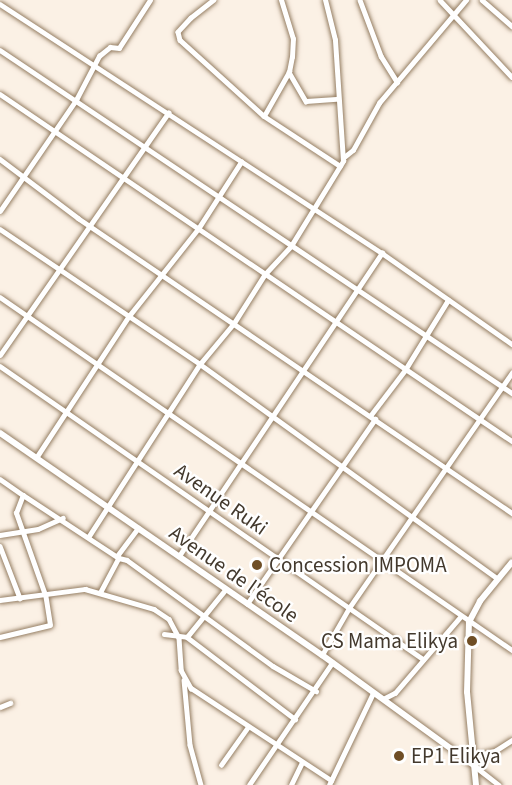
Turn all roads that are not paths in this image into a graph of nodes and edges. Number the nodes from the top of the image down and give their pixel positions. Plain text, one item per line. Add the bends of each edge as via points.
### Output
1 (150, 0) edge
2 (214, 0) edge
3 (281, 0) edge
4 (325, 0) edge
5 (360, 0) edge
6 (440, 0) edge
7 (466, 0) edge
8 (482, 0) edge
9 (0, 4) edge
10 (452, 16) junction
11 (512, 26) edge
12 (0, 50) edge
13 (92, 66) junction
14 (288, 72) junction
15 (512, 77) edge
16 (397, 82) junction
17 (0, 94) edge
18 (336, 99) junction
19 (76, 100) junction
20 (168, 113) junction
21 (264, 116) junction
22 (55, 130) junction
23 (146, 147) junction
24 (344, 157) junction
25 (0, 159) edge
26 (242, 162) junction
27 (340, 166) junction
28 (23, 176) junction
29 (124, 178) junction
30 (219, 196) junction
31 (313, 210) junction
32 (0, 211) edge
33 (90, 226) junction
34 (198, 228) junction
35 (0, 229) edge
36 (291, 246) junction
37 (382, 253) junction
38 (59, 271) junction
39 (162, 273) junction
40 (265, 274) junction
41 (356, 290) junction
42 (0, 297) edge
43 (448, 300) junction
44 (28, 316) junction
45 (129, 316) junction
46 (333, 320) junction
47 (234, 323) junction
48 (426, 338) junction
49 (512, 344) edge
50 (0, 355) edge
51 (98, 364) junction
52 (200, 364) junction
53 (0, 366) edge
54 (300, 370) junction
55 (405, 370) junction
56 (512, 373) edge
57 (503, 387) junction
58 (512, 393) edge
59 (67, 413) junction
60 (170, 414) junction
61 (269, 417) junction
62 (372, 417) junction
63 (482, 418) junction
64 (0, 433) edge
65 (512, 441) edge
66 (36, 458) junction
67 (137, 461) junction
68 (239, 463) junction
69 (341, 466) junction
70 (448, 470) junction
71 (0, 479) edge
72 (23, 495) junction
73 (108, 508) junction
74 (208, 510) junction
75 (309, 513) junction
76 (512, 513) edge
77 (414, 516) junction
78 (63, 518) junction
79 (138, 528) junction
80 (23, 531) junction
81 (0, 535) edge
82 (89, 536) junction
83 (0, 546) edge
84 (178, 556) junction
85 (118, 557) junction
86 (278, 559) junction
87 (381, 560) junction
88 (512, 562) edge
89 (497, 578) junction
90 (225, 590) junction
91 (101, 592) junction
92 (45, 595) junction
93 (20, 598) junction
94 (0, 600) edge
95 (247, 604) junction
96 (349, 608) junction
97 (205, 615) junction
98 (461, 616) junction
99 (469, 621) junction
100 (164, 634) dead end
101 (187, 637) junction
102 (0, 638) edge
103 (179, 638) junction
104 (512, 650) edge
105 (322, 655) junction
106 (423, 659) junction
107 (332, 663) junction
108 (184, 680) junction
109 (316, 691) junction
110 (373, 693) junction
111 (395, 693) junction
112 (383, 699) junction
113 (9, 703) dead end
114 (393, 706) junction
115 (0, 707) edge
116 (295, 719) junction
117 (248, 727) junction
118 (512, 740) edge
119 (276, 746) junction
120 (475, 756) junction
121 (302, 762) junction
122 (221, 765) dead end
123 (476, 767) junction
124 (486, 775) junction
125 (330, 782) edge
126 (201, 785) edge
127 (249, 785) edge
128 (291, 785) edge
129 (476, 785) edge
130 (487, 785) edge
131 (499, 785) edge

1 - 13 street via 118,48 110,47
2 - 21 street via 178,33 180,40
3 - 14 street via 293,39
4 - 18 street via 334,40
5 - 16 street via 381,56
6 - 10 street
7 - 10 street
8 - 11 street
9 - 13 street
10 - 15 street
10 - 16 street
12 - 19 street
13 - 19 street
13 - 20 street
14 - 18 street via 306,101
14 - 21 street
16 - 24 street via 373,111 353,150
17 - 22 street
18 - 24 street
19 - 22 street
19 - 23 street
20 - 23 street
20 - 26 street
21 - 27 street
22 - 28 street
22 - 29 street
23 - 29 street
23 - 30 street
24 - 27 street
25 - 28 street
26 - 30 street
26 - 31 street
27 - 31 street
28 - 32 street
28 - 33 street
29 - 33 street
29 - 34 street
30 - 34 street
30 - 36 street
31 - 36 street
31 - 37 street
33 - 38 street
33 - 39 street
34 - 39 street
34 - 40 street
35 - 38 street
36 - 40 street
36 - 41 street
37 - 41 street
37 - 43 street
38 - 44 street
38 - 45 street
39 - 45 street
39 - 47 street
40 - 46 street
40 - 47 street
41 - 46 street
41 - 48 street
42 - 44 street
43 - 48 street
43 - 49 street
44 - 50 street
44 - 51 street
45 - 51 street
45 - 52 street
46 - 54 street
46 - 55 street
47 - 52 street
47 - 54 street
48 - 55 street
48 - 57 street
51 - 59 street
51 - 60 street
52 - 60 street
52 - 61 street
53 - 59 street, Avenue Ruki
54 - 61 street
54 - 62 street
55 - 62 street
55 - 63 street
56 - 57 street
57 - 58 street
57 - 63 street
59 - 66 street
59 - 67 street, Avenue Ruki
60 - 67 street
60 - 68 street
61 - 68 street
61 - 69 street
62 - 69 street
62 - 70 street
63 - 65 street
63 - 70 street
64 - 66 street, Avenue de l'école
66 - 73 street, Avenue de l'école
67 - 73 street
67 - 74 street, Avenue Ruki
68 - 74 street
68 - 75 street
69 - 75 street
69 - 77 street
70 - 76 street
70 - 77 street
71 - 72 street
72 - 78 street
72 - 80 street via 16,513
73 - 79 street, Avenue de l'école
73 - 82 street
74 - 84 street
74 - 86 street, Avenue Ruki
75 - 86 street
75 - 87 street
77 - 87 street
77 - 89 street
78 - 80 street
78 - 82 street
79 - 84 street, Avenue de l'école
79 - 85 street
80 - 81 street
80 - 92 street
82 - 85 street
83 - 93 street
84 - 90 street, Avenue de l'école
85 - 91 street
85 - 97 street
86 - 95 street
86 - 96 street, Avenue Ruki
87 - 96 street
87 - 98 street
88 - 89 street
89 - 99 street
90 - 95 street, Avenue de l'école
90 - 97 street
91 - 92 street via 85,589
91 - 103 street via 164,614
92 - 93 street
92 - 102 street via 50,625
93 - 94 street
95 - 105 street, Avenue de l'école
96 - 105 street
96 - 106 street, Avenue Ruki
97 - 101 street
97 - 109 street via 273,666
98 - 99 street
98 - 106 street
99 - 104 street
99 - 120 street via 467,692
100 - 103 street
101 - 103 street
101 - 116 street
103 - 108 street
105 - 107 street, Avenue de l'école
106 - 111 street
107 - 109 street
107 - 110 street, Avenue de l'école
108 - 117 street
108 - 126 street via 190,745
109 - 116 street
110 - 112 street, Avenue de l'école
110 - 125 street
111 - 112 street
111 - 114 street
112 - 114 street, Avenue de l'école
113 - 115 street
114 - 123 street, Avenue de l'école
116 - 119 street
117 - 119 street
117 - 122 street
118 - 120 street via 495,751
119 - 121 street
119 - 127 street
120 - 123 street
121 - 125 street
121 - 128 street
123 - 124 street
123 - 129 street
124 - 130 street
124 - 131 street

